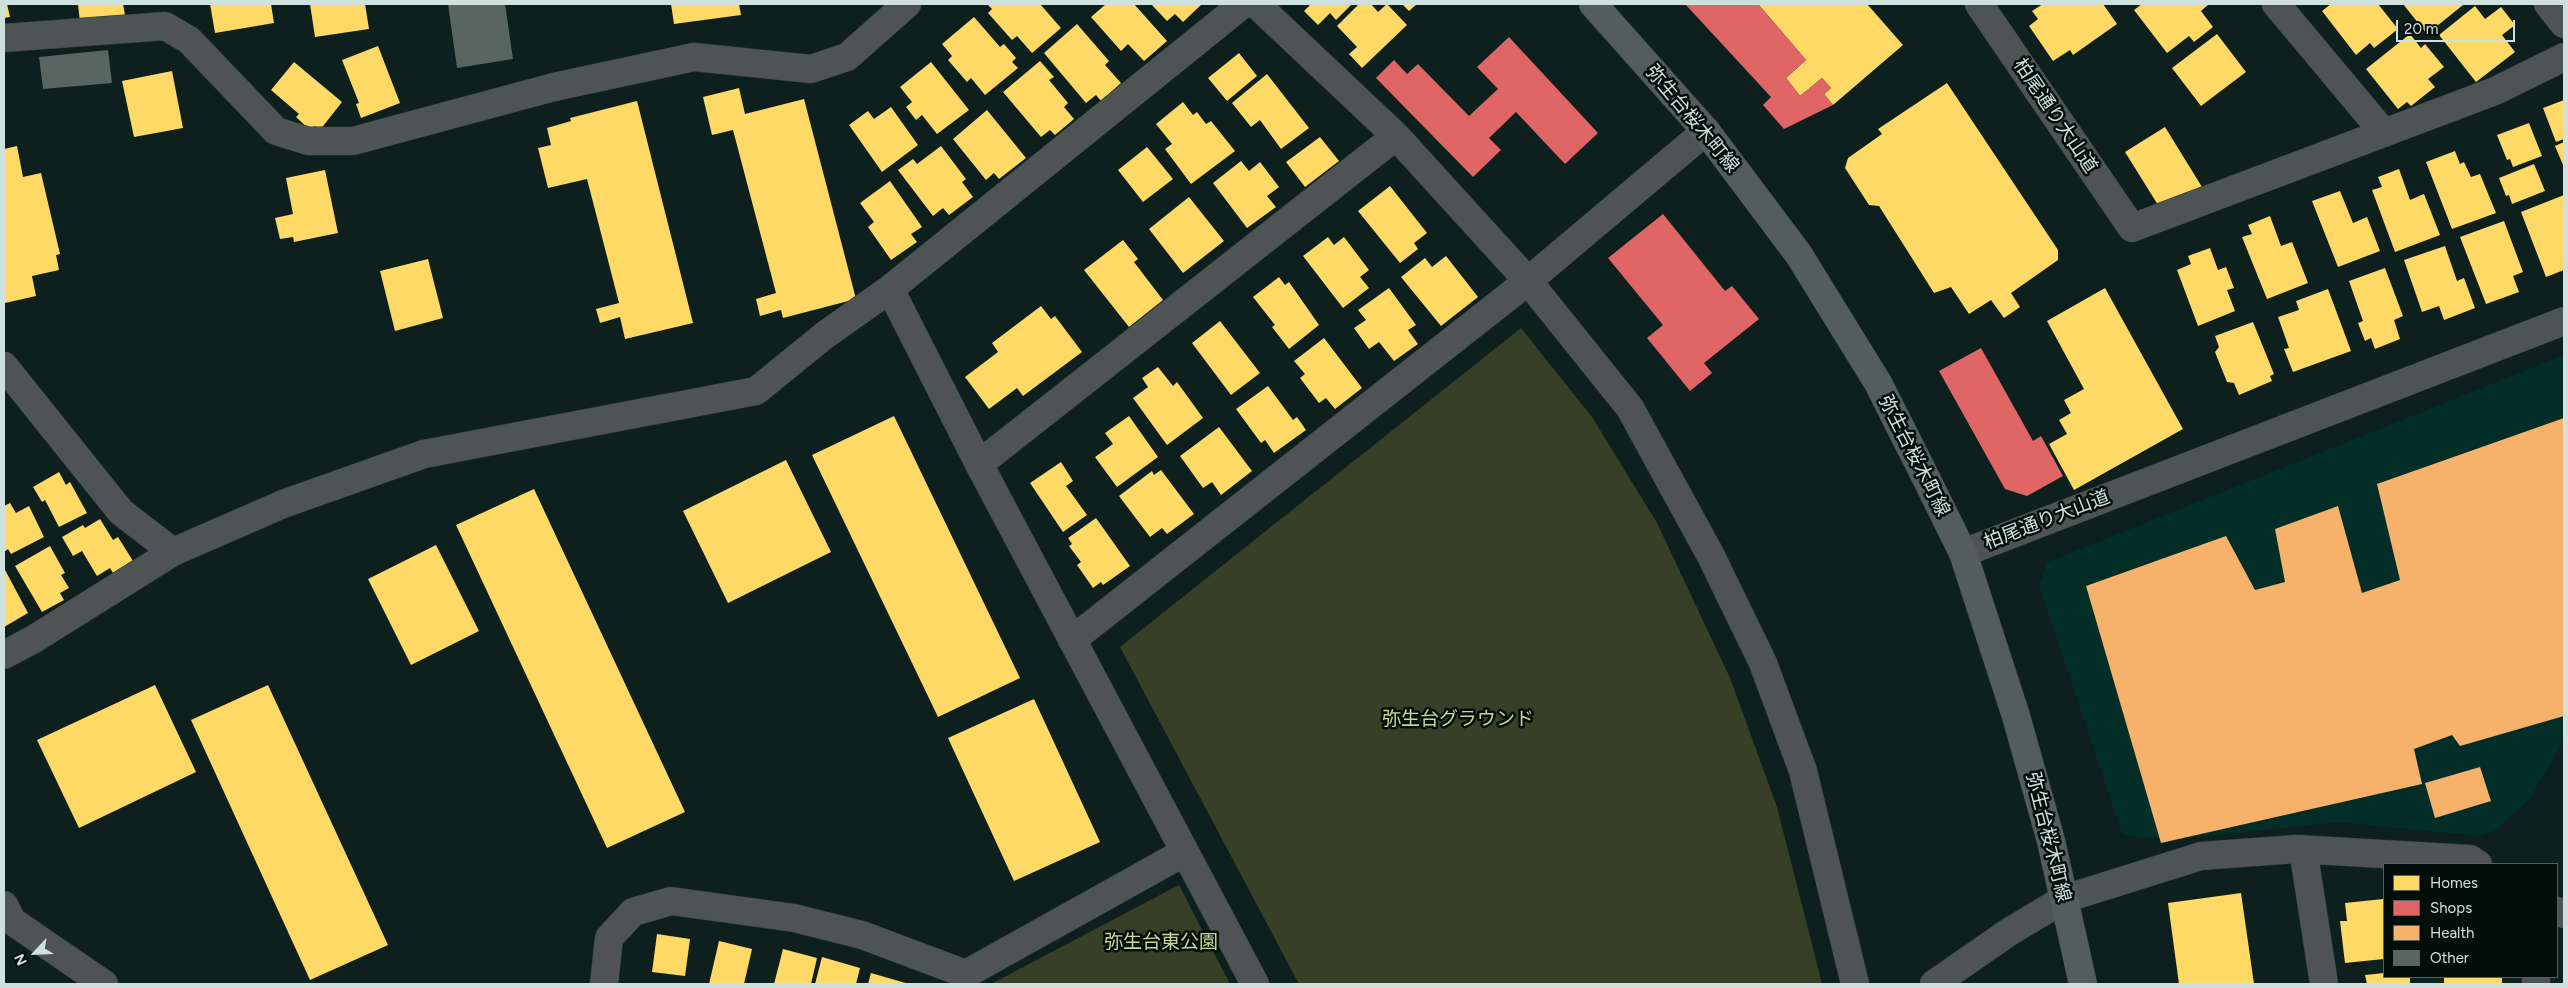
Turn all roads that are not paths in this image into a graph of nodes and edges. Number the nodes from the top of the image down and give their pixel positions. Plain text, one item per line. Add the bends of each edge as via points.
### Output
1 (907, 4) edge
2 (1243, 4) edge
3 (1256, 4) edge
4 (1593, 4) edge
5 (1979, 4) edge
6 (2276, 4) edge
7 (2548, 4) edge
8 (2564, 24) edge
9 (4, 38) edge
10 (2564, 57) edge
11 (1706, 130) junction
12 (2384, 133) junction
13 (1396, 136) junction
14 (1528, 281) junction
15 (890, 289) junction
16 (2564, 321) edge
17 (4, 366) edge
18 (979, 464) junction
19 (173, 552) junction
20 (1963, 553) junction
21 (1072, 640) junction
22 (4, 655) edge
23 (2303, 849) junction
24 (1183, 853) junction
25 (2476, 863) edge
26 (2064, 899) junction
27 (4, 905) edge
28 (962, 979) edge
29 (104, 984) edge
30 (604, 984) edge
31 (1255, 984) edge
32 (1855, 984) edge
33 (1934, 984) edge
34 (2083, 984) edge
35 (2324, 984) edge

1 - 9 street via 848,57 811,69 694,57 554,87 353,141 308,141 276,131 189,40 165,26
2 - 15 street
3 - 13 street
4 - 11 main road, 弥生台桜木町線
5 - 12 street, 柏尾通り大山道 via 2132,228
6 - 12 street
7 - 8 street
10 - 12 street via 2494,91
11 - 14 street
11 - 20 main road, 弥生台桜木町線 via 1799,255 1878,383
13 - 14 street
13 - 18 street
14 - 21 street
14 - 32 street via 1630,408 1711,556 1763,663 1803,771
15 - 18 street
15 - 19 street via 825,335 756,391 424,454 283,504
16 - 20 street, 柏尾通り大山道
17 - 19 street via 122,512
18 - 21 street
19 - 22 street
20 - 26 main road, 弥生台桜木町線 via 2016,716
21 - 24 street
23 - 25 street via 2470,859
23 - 26 street via 2201,856
23 - 35 street
24 - 28 street
24 - 31 street
26 - 33 street
26 - 34 main road, 弥生台桜木町線
27 - 29 street via 12,921
28 - 30 street via 862,936 794,918 671,901 633,912 609,938

